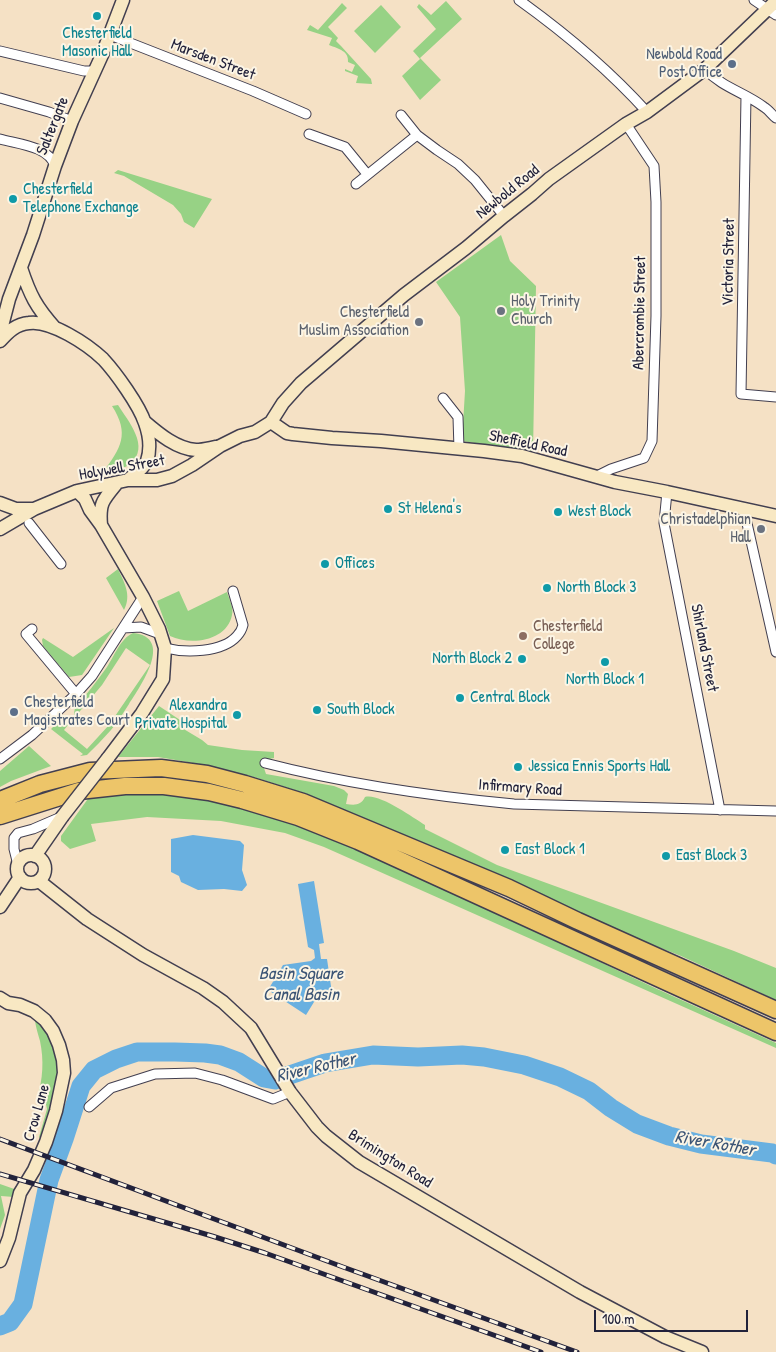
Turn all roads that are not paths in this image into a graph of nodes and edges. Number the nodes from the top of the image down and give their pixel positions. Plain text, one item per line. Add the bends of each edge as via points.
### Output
1 (123, 0) edge
2 (519, 0) edge
3 (754, 0) edge
4 (773, 8) edge
5 (110, 35) junction
6 (0, 51) edge
7 (705, 69) junction
8 (95, 71) junction
9 (746, 96) junction
10 (0, 98) edge
11 (647, 112) junction
12 (306, 114) dead end
13 (401, 115) dead end
14 (776, 118) edge
15 (72, 121) junction
16 (626, 124) junction
17 (309, 134) dead end
18 (417, 135) junction
19 (0, 139) edge
20 (55, 166) junction
21 (368, 174) junction
22 (356, 184) dead end
23 (504, 216) junction
24 (22, 268) junction
25 (0, 298) edge
26 (6, 312) junction
27 (56, 328) junction
28 (0, 339) edge
29 (776, 397) edge
30 (442, 398) dead end
31 (145, 422) junction
32 (271, 422) junction
33 (220, 446) junction
34 (459, 449) junction
35 (595, 477) junction
36 (122, 481) junction
37 (77, 491) junction
38 (668, 492) junction
39 (0, 503) edge
40 (34, 509) junction
41 (744, 510) junction
42 (776, 516) edge
43 (0, 521) edge
44 (29, 522) dead end
45 (101, 525) junction
46 (0, 529) edge
47 (61, 564) dead end
48 (233, 591) dead end
49 (143, 597) junction
50 (123, 628) junction
51 (32, 629) dead end
52 (160, 634) junction
53 (165, 648) junction
54 (776, 652) edge
55 (76, 694) junction
56 (0, 759) edge
57 (265, 763) dead end
58 (0, 800) edge
59 (720, 810) junction
60 (776, 811) edge
61 (0, 816) edge
62 (62, 817) junction
63 (35, 856) junction
64 (19, 871) junction
65 (39, 881) junction
66 (0, 907) edge
67 (0, 998) edge
68 (776, 1010) edge
69 (776, 1032) edge
70 (290, 1092) junction
71 (89, 1107) dead end
72 (0, 1261) edge
73 (702, 1352) edge

1 - 5 main road, Saltergate
2 - 11 street via 574,42
3 - 4 street
4 - 7 main road, Newbold Road
5 - 8 main road, Saltergate
5 - 12 street, Marsden Street
6 - 8 street
7 - 9 street via 724,85
7 - 11 main road, Newbold Road
8 - 15 main road, Saltergate
9 - 14 street
9 - 29 street, Victoria Street via 741,394
10 - 15 street
11 - 16 main road, Newbold Road
13 - 18 street
15 - 20 main road, Saltergate
16 - 23 main road, Newbold Road
16 - 35 street, Abercrombie Street via 654,166 656,316 652,441 644,458
17 - 21 street via 344,147
18 - 21 street
18 - 23 street via 458,164
19 - 20 street via 45,152
20 - 24 main road, Saltergate
21 - 22 street
23 - 32 main road, Newbold Road via 404,295 301,383
24 - 26 main road, Saltergate
24 - 27 main road via 32,299
25 - 26 street
26 - 28 main road, Saltergate
27 - 28 main road via 28,323 12,329
27 - 31 main road via 80,341 102,359 126,389
30 - 34 street via 458,417
31 - 33 main road, Holywell Street via 166,440 189,449
31 - 36 main road via 149,438 147,460 143,468
32 - 33 main road, Holywell Street
32 - 34 main road, Sheffield Road via 293,434
33 - 36 main road, Holywell Street via 178,474 158,480
34 - 35 main road, Sheffield Road via 522,456
35 - 38 main road, Sheffield Road
36 - 37 main road, Holywell Street
36 - 45 main road via 102,501
37 - 40 main road, Holywell Street
37 - 45 main road
38 - 41 main road, Sheffield Road
38 - 59 street, Shirland Street via 664,523
39 - 40 main road via 16,509
40 - 43 street
40 - 46 main road, Holywell Street
41 - 42 main road, Sheffield Road
41 - 54 street
44 - 47 street
45 - 49 main road
48 - 53 street via 243,625 238,635 226,645 215,648 178,651
49 - 50 street
49 - 52 main road
50 - 52 street via 140,627
50 - 55 street via 92,676
51 - 55 street via 26,634
52 - 53 main road
53 - 62 main road, bridge via 163,679 142,713
55 - 56 street via 32,735
57 - 59 street, Infirmary Road via 400,790 485,801
58 - 68 highway via 40,784 90,771 161,768 207,774 245,784 303,802 508,888
59 - 60 street, Infirmary Road
61 - 69 highway via 79,791 125,786 164,786 242,800 298,817 358,841
62 - 63 main road
62 - 64 street via 18,833 14,838
63 - 64 main road via 21,860
63 - 65 main road via 45,868
64 - 65 main road via 24,881
64 - 66 main road
65 - 70 main road, Brimington Road via 86,919 223,1002 251,1028
67 - 72 main road, Crow Lane via 34,1011 45,1020 59,1045 64,1073 46,1142 20,1193
70 - 71 street via 273,1099 195,1073 155,1074 111,1088
70 - 73 main road, Brimington Road via 317,1127 359,1162 580,1292 665,1337

